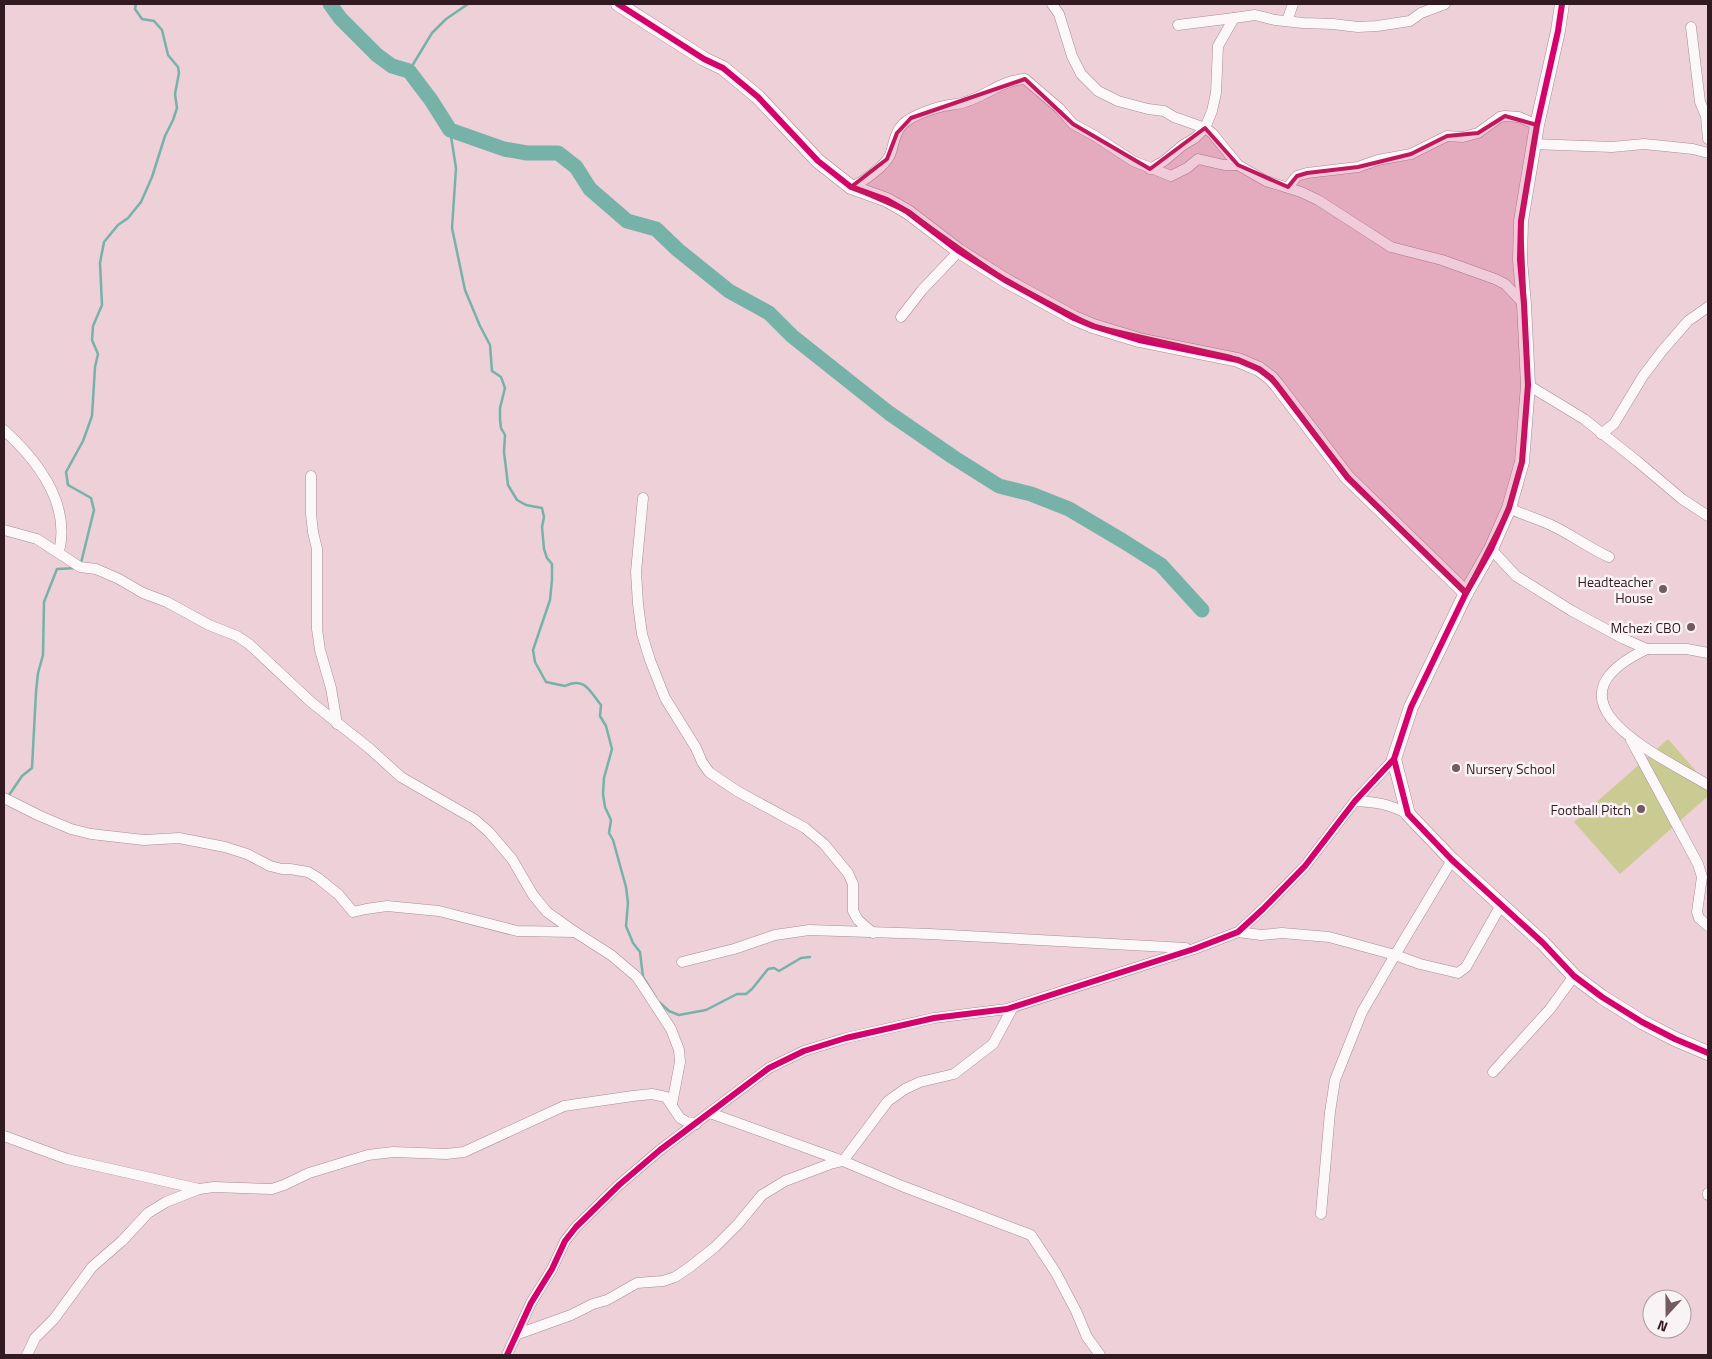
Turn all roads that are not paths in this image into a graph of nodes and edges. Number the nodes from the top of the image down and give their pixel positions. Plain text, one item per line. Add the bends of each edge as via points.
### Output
1 (618, 4) edge
2 (1052, 4) edge
3 (1293, 4) edge
4 (1445, 4) edge
5 (1562, 4) edge
6 (1234, 18) junction
7 (1287, 21) junction
8 (1178, 26) dead end
9 (1691, 27) dead end
10 (1537, 125) junction
11 (1205, 128) junction
12 (1708, 139) edge
13 (1533, 144) junction
14 (1707, 150) edge
15 (1238, 166) junction
16 (1150, 168) junction
17 (852, 187) junction
18 (1288, 187) junction
19 (959, 250) junction
20 (1524, 304) junction
21 (1708, 307) edge
22 (901, 317) dead end
23 (1528, 385) junction
24 (4, 430) edge
25 (1602, 434) junction
26 (311, 476) dead end
27 (643, 498) dead end
28 (1509, 508) junction
29 (1708, 516) edge
30 (4, 530) edge
31 (1491, 549) junction
32 (59, 552) junction
33 (1609, 557) dead end
34 (1466, 593) junction
35 (1647, 649) junction
36 (1708, 652) edge
37 (337, 724) junction
38 (1630, 739) junction
39 (1394, 759) junction
40 (1708, 785) edge
41 (4, 798) edge
42 (1355, 801) junction
43 (1408, 814) junction
44 (1452, 860) junction
45 (1501, 905) junction
46 (1708, 926) edge
47 (575, 932) junction
48 (1238, 932) junction
49 (874, 933) junction
50 (1194, 949) junction
51 (1395, 955) junction
52 (682, 962) dead end
53 (1574, 976) junction
54 (1013, 1007) junction
55 (1708, 1053) edge
56 (1493, 1072) dead end
57 (672, 1104) junction
58 (710, 1113) junction
59 (696, 1124) junction
60 (4, 1136) edge
61 (843, 1161) junction
62 (199, 1189) junction
63 (1321, 1214) dead end
64 (518, 1334) junction
65 (27, 1355) edge
66 (507, 1355) edge
67 (1100, 1355) edge

1 - 17 street via 723,68 758,96 818,161
2 - 11 street via 1059,14 1081,74 1098,91 1118,101 1164,111
3 - 7 street
4 - 7 street via 1410,21 1377,26
5 - 10 street
6 - 7 street via 1255,15
6 - 8 street
6 - 11 street via 1218,46 1216,93
9 - 12 street
10 - 13 street
10 - 18 street via 1519,117 1500,117 1478,133 1463,137 1447,136 1411,154 1358,167 1307,173 1297,176
11 - 15 street
11 - 16 street via 1196,138
13 - 14 street via 1612,147 1644,144
13 - 20 street via 1521,221
15 - 16 street via 1202,158 1171,176
15 - 18 street via 1266,181
16 - 17 street via 1073,124 1026,79 1016,79 965,102 911,118 897,133 887,159 865,180
17 - 19 street via 908,212
18 - 20 street via 1328,206 1391,247 1442,260 1505,284
19 - 22 street
19 - 34 street via 1005,280 1093,326 1178,349 1231,357 1259,369 1277,385 1358,489
20 - 23 street
21 - 25 street via 1688,321 1662,351 1614,424
23 - 25 street via 1584,419
23 - 28 street via 1522,462
24 - 32 street via 26,451 53,491 62,524
25 - 29 street
26 - 37 street via 311,514 317,549 317,629
27 - 49 street via 636,572 638,604 642,634 665,698 709,772 805,828 824,844 853,884 853,912
28 - 31 street
28 - 33 street via 1556,527
30 - 32 street via 37,539
31 - 34 street
31 - 35 street via 1516,576
32 - 37 street via 80,567 96,569 119,579 237,636
34 - 39 street via 1411,707
35 - 36 street
35 - 38 street via 1632,656 1610,674 1602,694 1602,704
37 - 47 street via 401,777 474,819 489,832 512,859 547,912
38 - 40 street
38 - 46 street via 1698,864 1702,877 1697,912
39 - 42 street
39 - 43 street
41 - 47 street via 63,826 91,834 144,840 179,838 225,847 270,866 308,872 339,896 353,912 387,906 439,911 516,931
42 - 43 street via 1378,802
42 - 48 street via 1305,866
43 - 44 street
44 - 45 street
44 - 51 street
45 - 51 street via 1466,967 1458,973
45 - 53 street
47 - 57 street via 611,954 637,977 671,1029 680,1062
48 - 50 street
48 - 51 street via 1329,936
49 - 50 street
49 - 52 street via 809,930 775,935
50 - 54 street
51 - 63 street via 1362,1012 1335,1080
53 - 55 street via 1657,1031
53 - 56 street via 1539,1022
54 - 58 street via 934,1018 804,1051 769,1068
54 - 61 street via 993,1044 954,1074 920,1082 888,1101
57 - 59 street via 680,1118
57 - 62 street via 666,1097 652,1094 564,1106 464,1152 368,1155 309,1172 272,1189
58 - 59 street
58 - 61 street
59 - 64 street via 626,1179 576,1227 531,1303
60 - 62 street via 67,1159
61 - 64 street via 785,1181 762,1195 716,1247 675,1277 638,1283 607,1300
61 - 67 street via 1031,1235 1056,1273 1087,1337
62 - 65 street via 148,1213 92,1268 54,1319 35,1338
64 - 66 street

